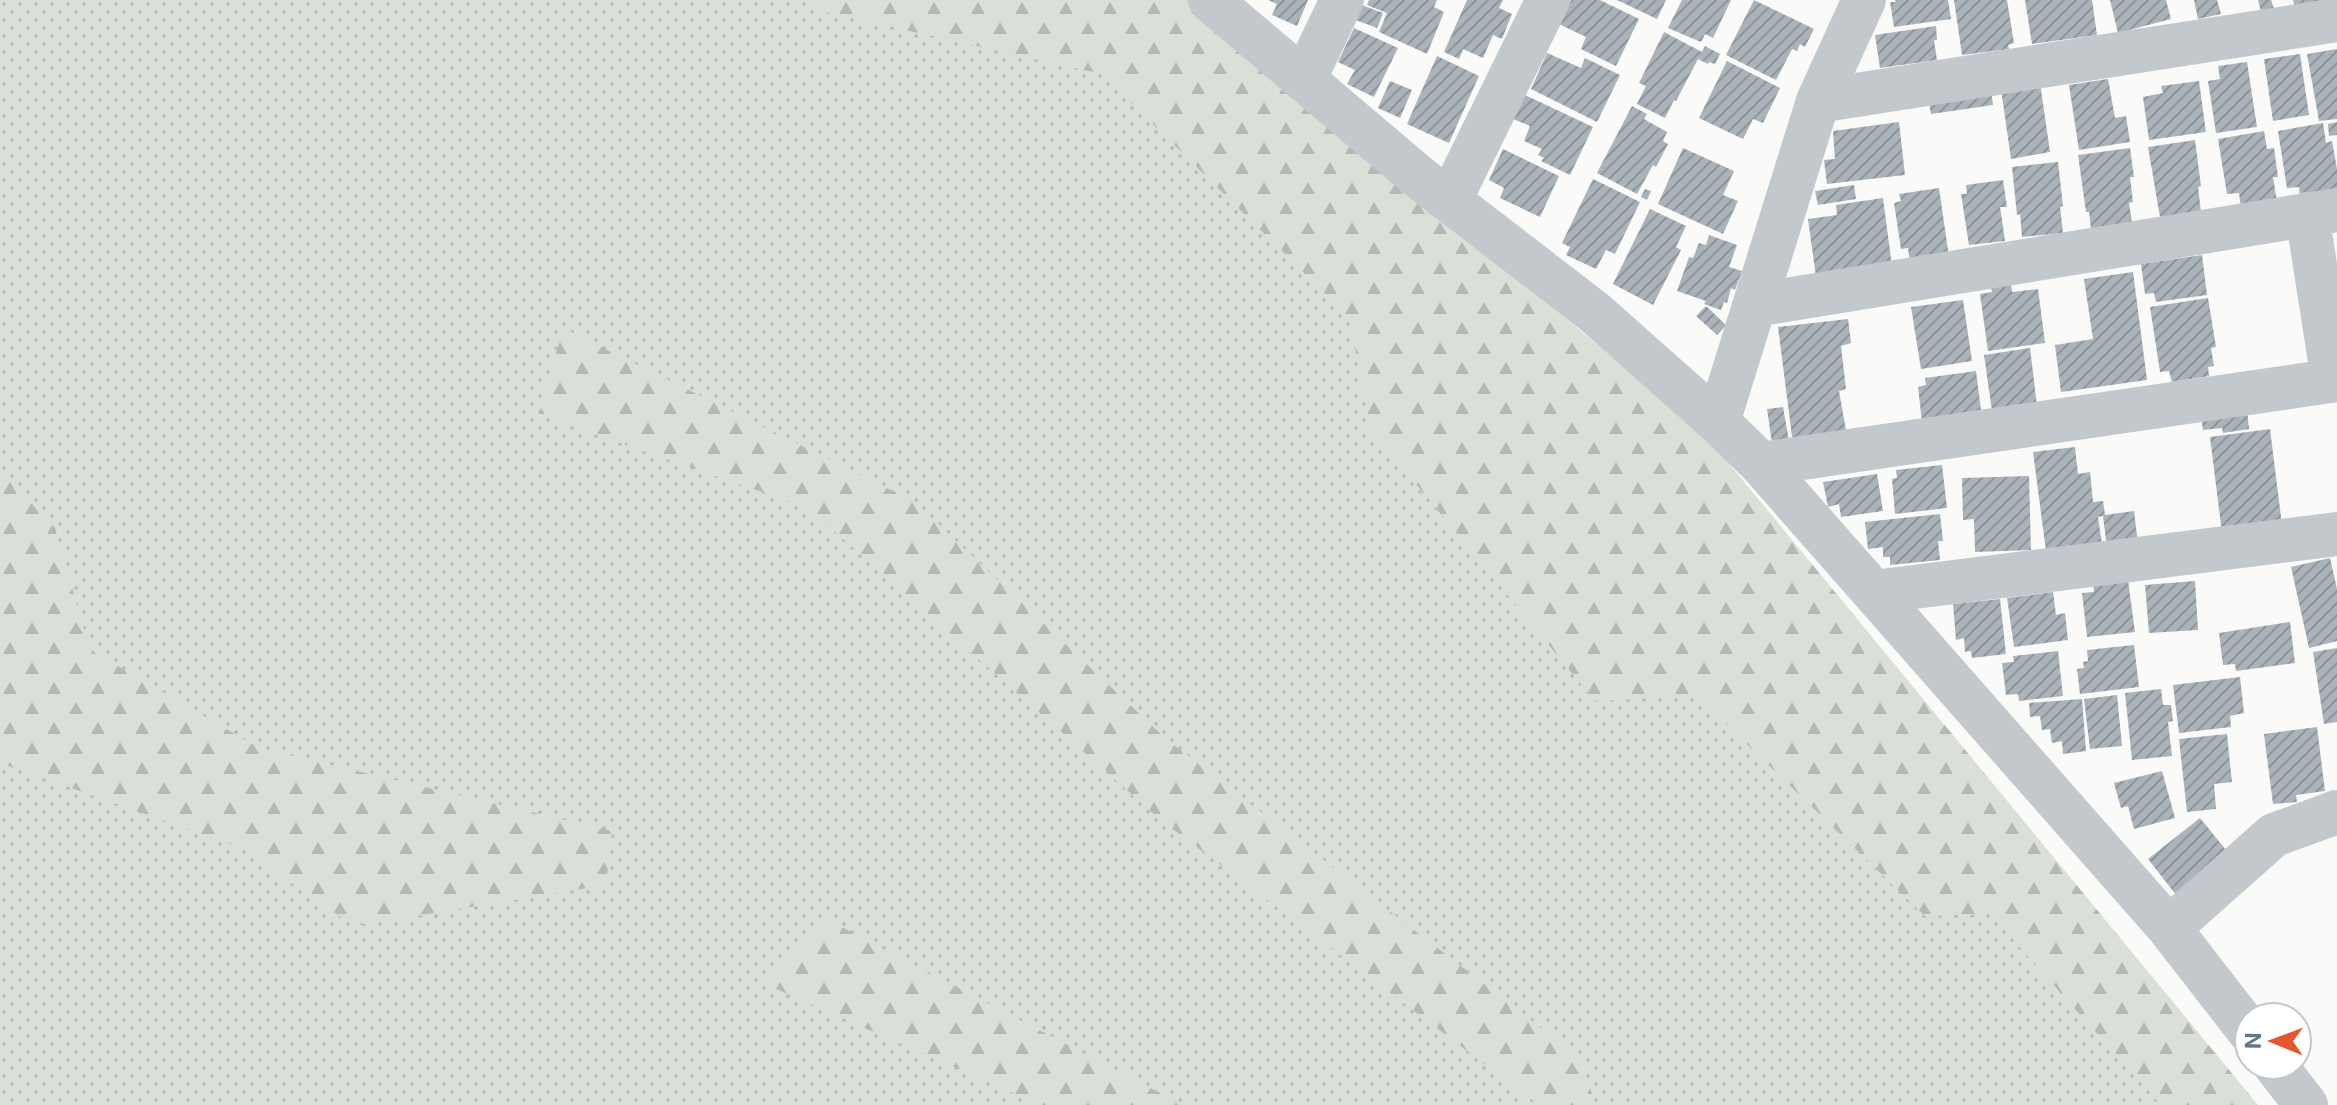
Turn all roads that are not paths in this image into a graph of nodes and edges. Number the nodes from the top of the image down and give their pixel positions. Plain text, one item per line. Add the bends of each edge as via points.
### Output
1 (1210, 0) edge
2 (1342, 0) edge
3 (1548, 0) edge
4 (1864, 0) edge
5 (2337, 20) edge
6 (1304, 80) junction
7 (1818, 101) junction
8 (1450, 200) junction
9 (2322, 212) edge
10 (1755, 305) junction
11 (2335, 380) edge
12 (1718, 422) junction
13 (1761, 464) junction
14 (2337, 534) edge
15 (1874, 592) junction
16 (2337, 812) edge
17 (2169, 928) junction
18 (2233, 1010) edge
19 (2287, 1081) edge
20 (2306, 1105) edge

1 - 6 street
2 - 6 street
3 - 8 street
4 - 7 street
5 - 7 street
6 - 8 street
7 - 10 street
8 - 12 street via 1594,312
9 - 10 street
9 - 11 street
10 - 12 street
11 - 13 street
12 - 13 street
13 - 15 street
14 - 15 street
15 - 17 street
16 - 17 street via 2274,835
17 - 18 street
19 - 20 street

